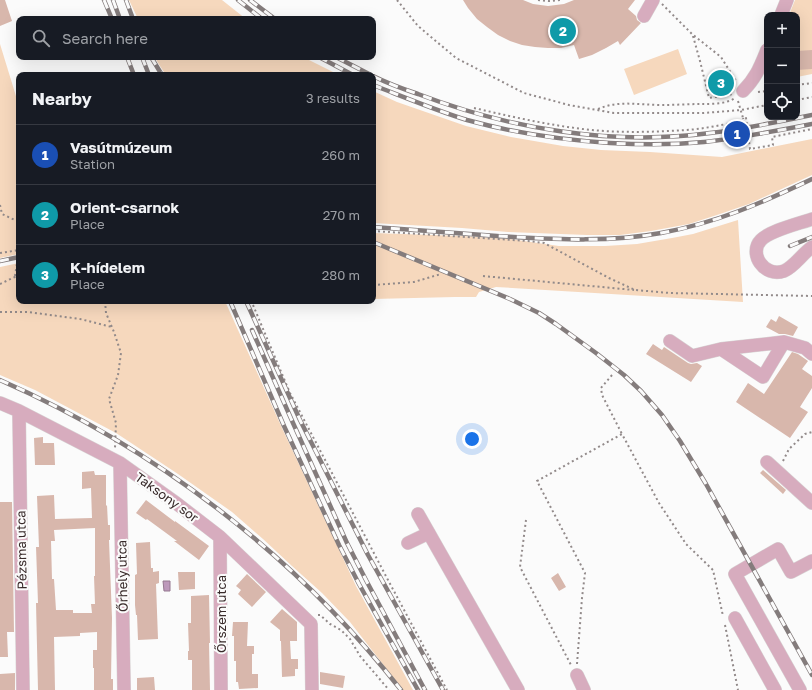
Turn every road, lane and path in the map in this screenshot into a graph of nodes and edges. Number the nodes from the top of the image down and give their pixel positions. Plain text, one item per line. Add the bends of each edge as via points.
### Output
1 (397, 0) edge
2 (538, 0) edge
3 (560, 0) edge
4 (653, 0) edge
5 (659, 0) edge
6 (787, 0) edge
7 (782, 12) edge
8 (644, 16) dead end
9 (692, 34) junction
10 (764, 57) edge
11 (812, 83) edge
12 (800, 85) edge
13 (764, 91) edge
14 (746, 93) junction
15 (812, 97) edge
16 (800, 99) edge
17 (764, 106) edge
18 (474, 108) dead end
19 (597, 110) junction
20 (740, 110) junction
21 (743, 118) junction
22 (812, 129) edge
23 (0, 205) edge
24 (812, 219) edge
25 (16, 221) edge
26 (376, 231) edge
27 (812, 247) edge
28 (16, 250) edge
29 (0, 253) edge
30 (16, 270) edge
31 (442, 274) dead end
32 (15, 276) joint
33 (483, 276) dead end
34 (0, 284) edge
35 (376, 286) edge
36 (635, 290) junction
37 (812, 296) edge
38 (105, 304) edge
39 (253, 305) dead end
40 (0, 312) edge
41 (112, 327) junction
42 (670, 341) dead end
43 (784, 342) junction
44 (721, 349) junction
45 (812, 354) edge
46 (612, 375) dead end
47 (0, 403) edge
48 (19, 411) junction
49 (812, 432) edge
50 (622, 434) junction
51 (117, 461) junction
52 (767, 462) dead end
53 (778, 472) junction
54 (812, 503) edge
55 (418, 514) dead end
56 (526, 520) dead end
57 (429, 533) junction
58 (220, 537) junction
59 (408, 543) dead end
60 (812, 561) edge
61 (735, 618) dead end
62 (307, 620) junction
63 (577, 675) junction
64 (23, 690) edge
65 (124, 690) edge
66 (221, 690) edge
67 (312, 690) edge
68 (389, 690) edge
69 (447, 690) edge
70 (518, 690) edge
71 (584, 690) edge
72 (738, 690) edge
73 (775, 690) edge
74 (800, 690) edge

1 - 19 path via 418,26 456,58 524,93
2 - 3 path
4 - 8 street
5 - 9 path
6 - 7 street
9 - 14 path via 721,57
9 - 14 path via 709,98
10 - 14 street
11 - 12 path
13 - 14 path
14 - 19 path via 730,101 712,104 618,104 607,105
14 - 20 path via 738,102
15 - 16 path
17 - 20 path
18 - 21 path via 513,118 592,130 688,130 744,121
19 - 20 path via 662,114
20 - 21 path
21 - 22 path via 746,118 750,149 773,144 772,137
23 - 25 path via 2,214
24 - 27 street via 765,236 759,242 757,255 764,268 770,272 779,272 790,268
26 - 36 path via 544,243
28 - 29 path
30 - 32 path
31 - 35 path via 414,282
32 - 34 path
33 - 36 path
36 - 37 path via 670,294
38 - 41 path via 106,314
39 - 69 path via 290,393
40 - 41 path via 28,312 80,318
41 - 51 path via 121,353 118,375 108,399 116,423
42 - 44 street via 692,356
43 - 44 street
43 - 44 street via 763,377
43 - 45 street via 805,348
46 - 50 path via 602,388 602,395
47 - 48 street, Taksony sor
48 - 51 street, Taksony sor
48 - 64 street, Pézsma utca
49 - 53 path via 805,434 789,449
50 - 63 path via 537,481 586,573
50 - 72 path via 659,503 686,544 713,570
51 - 58 street, Taksony sor
51 - 65 street, Őrhely utca
52 - 53 street
53 - 54 street
55 - 57 street
56 - 63 path via 520,567
57 - 59 street
57 - 70 street
58 - 62 street, Taksony sor
58 - 66 street, Őrszem utca
60 - 74 street via 791,572 778,549 735,574
61 - 73 street
62 - 67 street
62 - 68 path via 320,615 341,630
63 - 71 street

